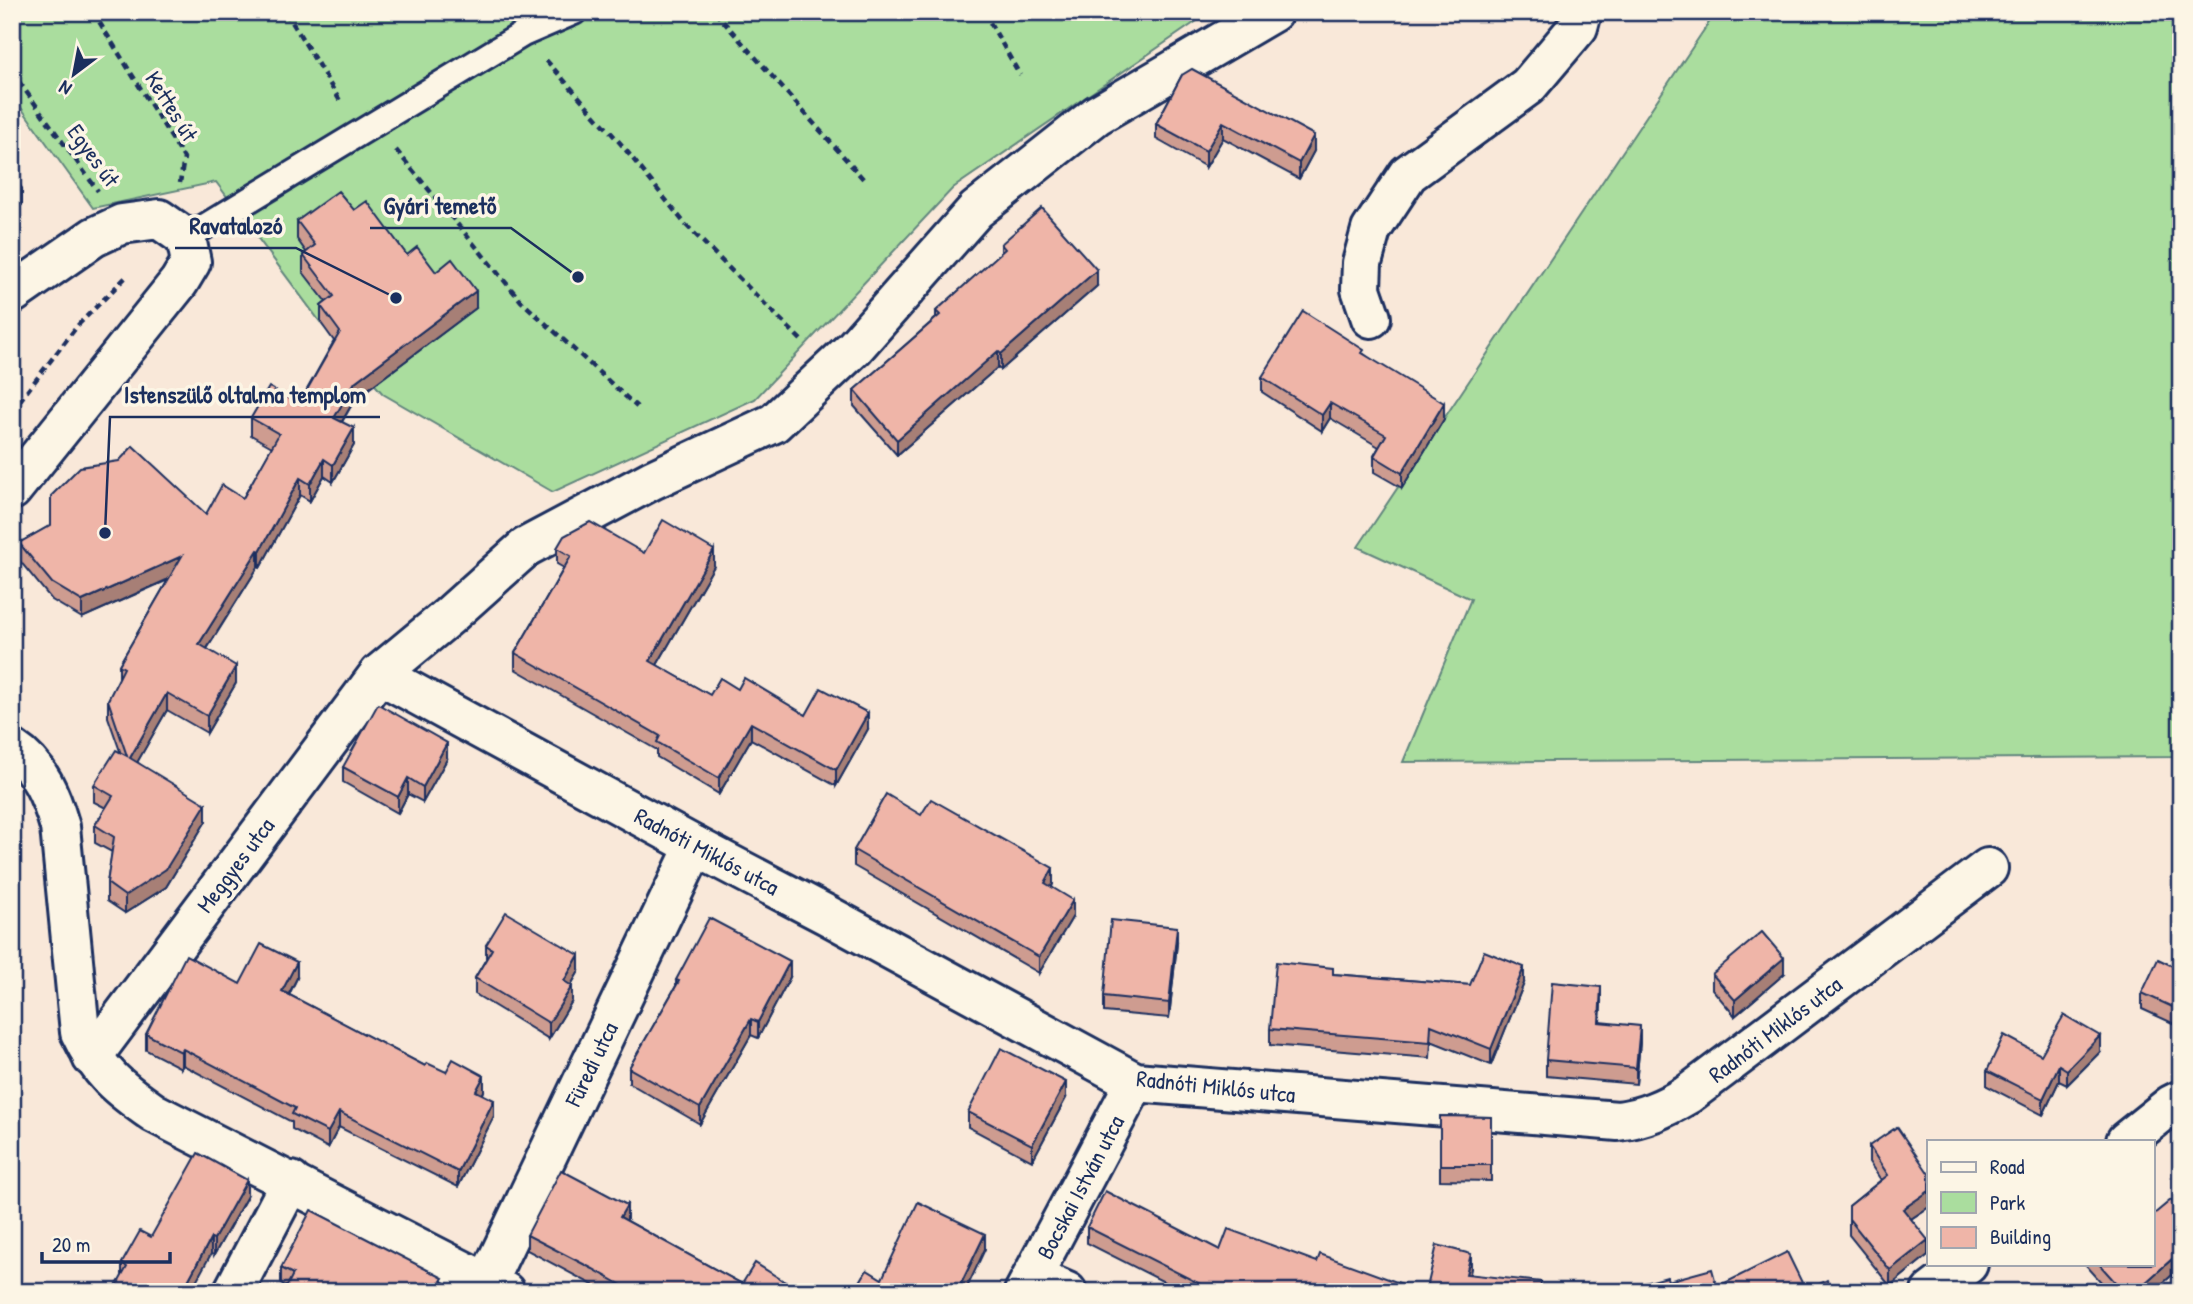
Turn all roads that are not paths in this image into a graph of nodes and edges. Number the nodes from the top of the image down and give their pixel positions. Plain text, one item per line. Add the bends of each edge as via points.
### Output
1 (574, 12) edge
2 (1273, 12) edge
3 (1582, 12) edge
4 (179, 234) junction
5 (12, 294) edge
6 (1371, 318) dead end
7 (12, 490) edge
8 (379, 674) junction
9 (12, 749) edge
10 (695, 846) junction
11 (1988, 868) dead end
12 (92, 1057) junction
13 (1135, 1082) junction
14 (2181, 1100) edge
15 (2127, 1140) edge
16 (292, 1181) junction
17 (1965, 1266) edge
18 (496, 1287) edge
19 (1041, 1287) edge
20 (233, 1292) edge
21 (1931, 1292) edge

1 - 4 lane via 523,34 368,130
2 - 8 street, Meggyes utca via 1097,115 976,210 855,347 774,423 652,480 526,547
3 - 6 street via 1578,27 1528,86 1408,174 1371,230 1362,263 1361,289
4 - 5 street via 159,219 122,224 94,237
4 - 7 street via 191,262 179,282
8 - 10 street, Radnóti Miklós utca
8 - 12 street, Meggyes utca
9 - 12 street via 39,776 60,827 80,1032
10 - 13 street, Radnóti Miklós utca
10 - 18 street, Füredi utca
11 - 13 street, Radnóti Miklós utca via 1687,1095 1633,1119
12 - 16 street via 118,1088 154,1113
13 - 19 street, Bocskai István utca
14 - 15 street
16 - 18 street
16 - 20 street
17 - 21 street

